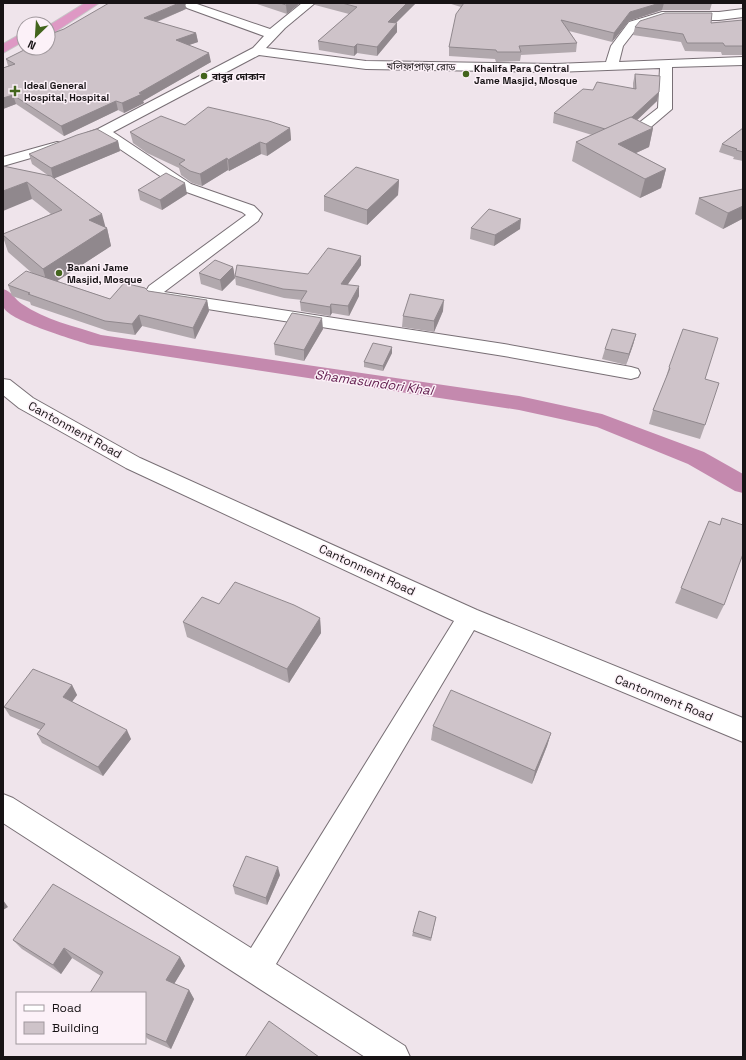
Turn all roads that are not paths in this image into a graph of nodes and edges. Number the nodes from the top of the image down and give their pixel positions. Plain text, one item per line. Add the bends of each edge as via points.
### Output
1 (77, 3) edge
2 (93, 3) edge
3 (192, 3) edge
4 (309, 3) edge
5 (743, 13) edge
6 (56, 16) edge
7 (56, 26) edge
8 (270, 34) junction
9 (16, 41) edge
10 (3, 49) edge
11 (16, 51) edge
12 (257, 51) junction
13 (3, 59) edge
14 (743, 61) edge
15 (666, 63) junction
16 (611, 66) junction
17 (640, 128) edge
18 (104, 132) junction
19 (3, 162) edge
20 (631, 373) dead end
21 (3, 385) edge
22 (469, 617) junction
23 (743, 730) edge
24 (3, 807) edge
25 (256, 969) junction
26 (394, 1057) edge

1 - 6 highway
2 - 7 highway
3 - 8 street via 191,6
4 - 8 street
5 - 16 street via 719,16 662,16 633,25 617,46
8 - 12 street
9 - 10 highway
11 - 13 highway
12 - 16 street, খলিফাপাড়া রোড via 366,65 555,68
12 - 18 street
14 - 15 street, খলিফাপাড়া রোড
15 - 16 street, খলিফাপাড়া রোড
15 - 17 street via 665,109
18 - 19 street
18 - 20 street via 186,187 248,209 254,214 155,290 157,296 504,350
21 - 22 street, Cantonment Road via 26,403 134,463
22 - 23 street, Cantonment Road
22 - 25 street
24 - 25 street
25 - 26 street

